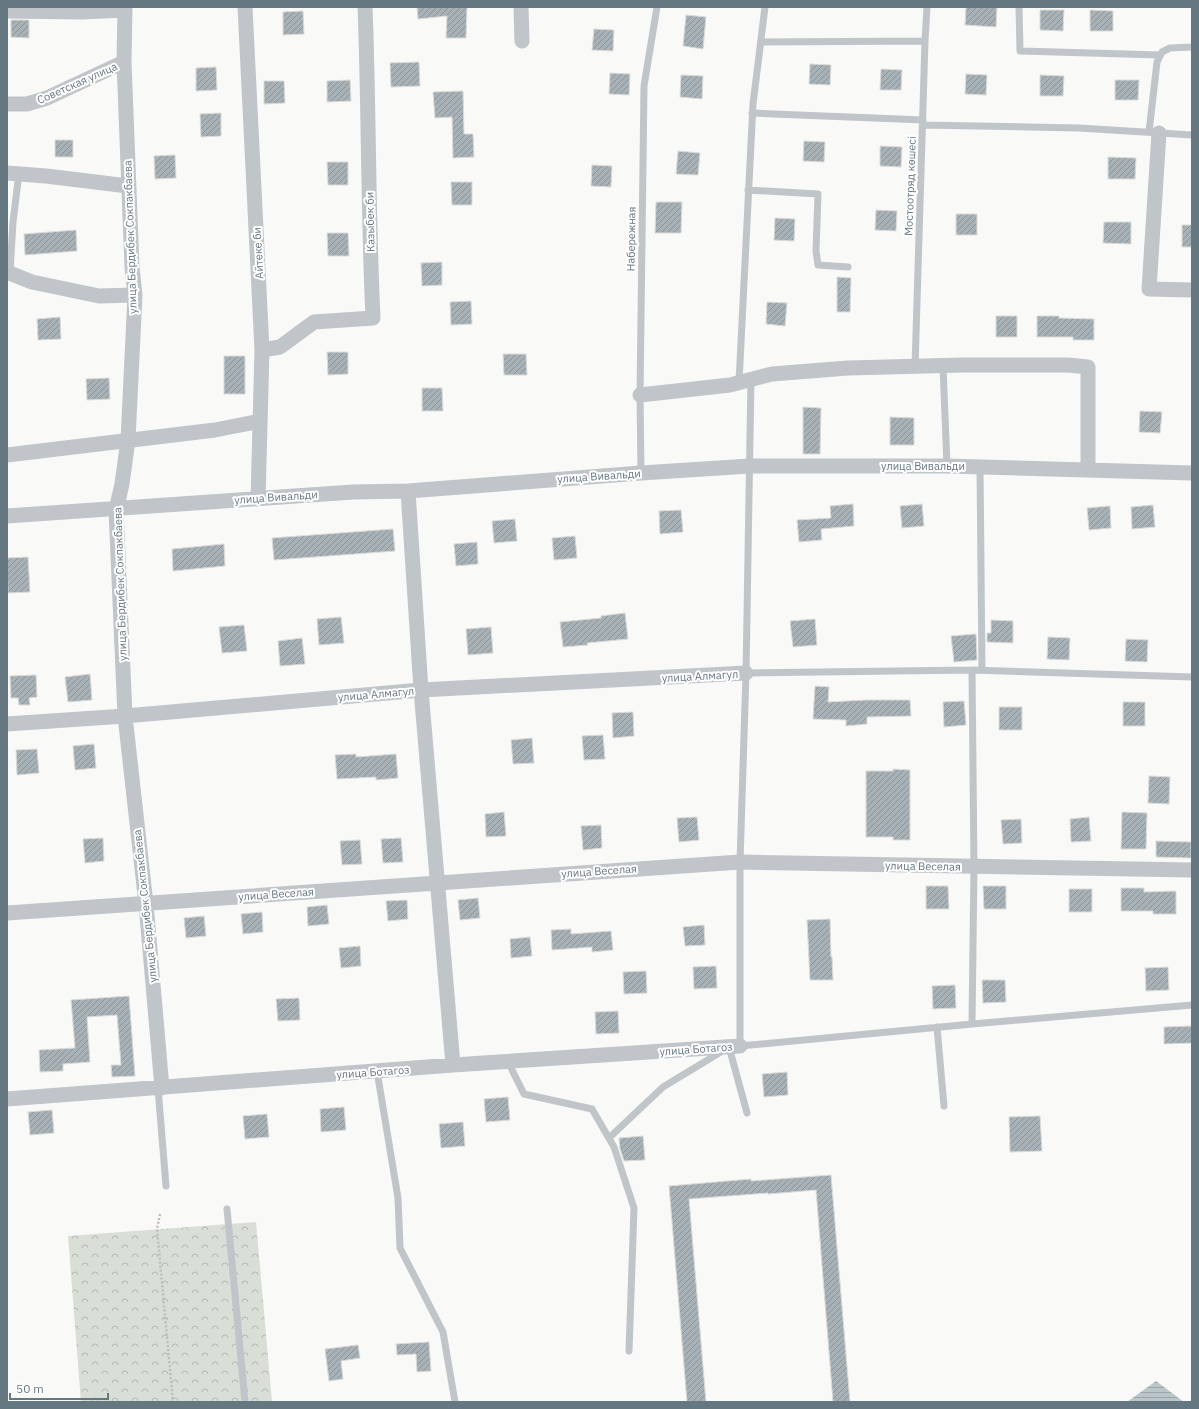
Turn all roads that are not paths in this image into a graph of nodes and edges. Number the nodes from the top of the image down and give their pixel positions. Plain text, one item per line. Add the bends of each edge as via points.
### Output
1 (245, 7) edge
2 (365, 7) edge
3 (521, 7) edge
4 (657, 7) edge
5 (766, 7) edge
6 (927, 7) edge
7 (1019, 7) edge
8 (125, 9) edge
9 (7, 11) edge
10 (522, 41) dead end
11 (925, 41) junction
12 (761, 42) junction
13 (1192, 47) edge
14 (1160, 55) junction
15 (124, 62) junction
16 (7, 104) edge
17 (752, 113) junction
18 (923, 122) junction
19 (1154, 133) junction
20 (1192, 136) edge
21 (13, 173) edge
22 (128, 186) junction
23 (748, 190) junction
24 (848, 267) dead end
25 (8, 272) edge
26 (1192, 290) edge
27 (135, 295) junction
28 (262, 350) junction
29 (944, 366) junction
30 (915, 367) junction
31 (745, 381) junction
32 (640, 395) junction
33 (260, 421) junction
34 (128, 440) junction
35 (7, 455) edge
36 (750, 466) junction
37 (946, 466) junction
38 (980, 467) junction
39 (1088, 470) junction
40 (641, 473) junction
41 (1192, 473) edge
42 (408, 491) junction
43 (258, 499) junction
44 (116, 510) junction
45 (7, 516) edge
46 (972, 670) junction
47 (982, 670) junction
48 (746, 674) junction
49 (1192, 676) edge
50 (422, 690) junction
51 (125, 716) junction
52 (7, 724) edge
53 (740, 862) junction
54 (974, 867) junction
55 (1192, 870) edge
56 (437, 882) junction
57 (146, 904) junction
58 (7, 913) edge
59 (1192, 1005) edge
60 (972, 1024) junction
61 (937, 1027) junction
62 (735, 1046) junction
63 (508, 1062) junction
64 (453, 1066) junction
65 (377, 1071) junction
66 (160, 1088) junction
67 (7, 1099) edge
68 (944, 1106) dead end
69 (747, 1113) dead end
70 (609, 1138) junction
71 (166, 1186) dead end
72 (227, 1209) dead end
73 (629, 1351) dead end
74 (245, 1402) edge
75 (455, 1402) edge

1 - 28 street, Айтеке би
2 - 28 street, Казыбек би via 373,318 314,322 280,347
3 - 10 street
4 - 32 lane, Набережная via 644,86
5 - 12 lane
6 - 11 lane, Мостоотряд көшесі
7 - 14 lane via 1020,51
8 - 9 street via 82,12
8 - 15 street, улица Бердибек Сокпакбаева
11 - 12 lane
11 - 18 lane, Мостоотряд көшесі
12 - 17 lane
13 - 14 lane via 1170,48
14 - 19 lane via 1157,62
15 - 16 street, Советская улица via 47,98 27,104
15 - 22 street, улица Бердибек Сокпакбаева
17 - 18 lane
17 - 23 lane
18 - 19 lane
18 - 30 lane, Мостоотряд көшесі
19 - 20 lane
19 - 26 street via 1149,289
21 - 22 street
21 - 25 lane via 13,222
22 - 27 street, улица Бердибек Сокпакбаева
23 - 24 lane via 818,194 818,265
23 - 31 lane
25 - 27 street via 32,282 99,296
27 - 34 street, улица Бердибек Сокпакбаева
28 - 33 street, Айтеке би
29 - 30 street
29 - 37 lane
29 - 39 street via 1088,367
30 - 31 street via 848,368 772,374
31 - 32 street
31 - 36 lane
32 - 40 lane, Набережная
33 - 34 street via 214,430
33 - 43 street, Айтеке би
34 - 35 street
34 - 44 street, улица Бердибек Сокпакбаева
36 - 37 street, улица Вивальди
36 - 40 street, улица Вивальди
36 - 48 lane
37 - 38 street, улица Вивальди
38 - 39 street, улица Вивальди
38 - 47 lane
39 - 41 street, улица Вивальди
40 - 42 street, улица Вивальди
42 - 43 street, улица Вивальди
42 - 50 street
43 - 44 street, улица Вивальди
44 - 45 street, улица Вивальди
44 - 51 street, улица Бердибек Сокпакбаева
46 - 47 lane
46 - 48 lane
46 - 54 lane
47 - 49 lane
48 - 50 street, улица Алмагул
48 - 53 lane
50 - 51 street, улица Алмагул
50 - 56 street
51 - 52 street, улица Алмагул
51 - 57 street, улица Бердибек Сокпакбаева
53 - 54 street, улица Веселая
53 - 56 street, улица Веселая
53 - 62 lane
54 - 55 street, улица Веселая
54 - 60 lane
56 - 57 street, улица Веселая
56 - 64 street
57 - 58 street, улица Веселая
57 - 66 street, улица Бердибек Сокпакбаева
59 - 60 lane
60 - 61 lane
61 - 62 lane
61 - 68 lane
62 - 63 street, улица Ботагоз
62 - 69 lane
62 - 70 lane via 663,1087
63 - 64 street, улица Ботагоз
63 - 70 lane via 524,1094 592,1109
64 - 65 street, улица Ботагоз
65 - 66 street, улица Ботагоз
65 - 75 lane via 398,1198 400,1248 443,1332
66 - 67 street, улица Ботагоз
66 - 71 lane
70 - 73 lane via 634,1208
72 - 74 lane

